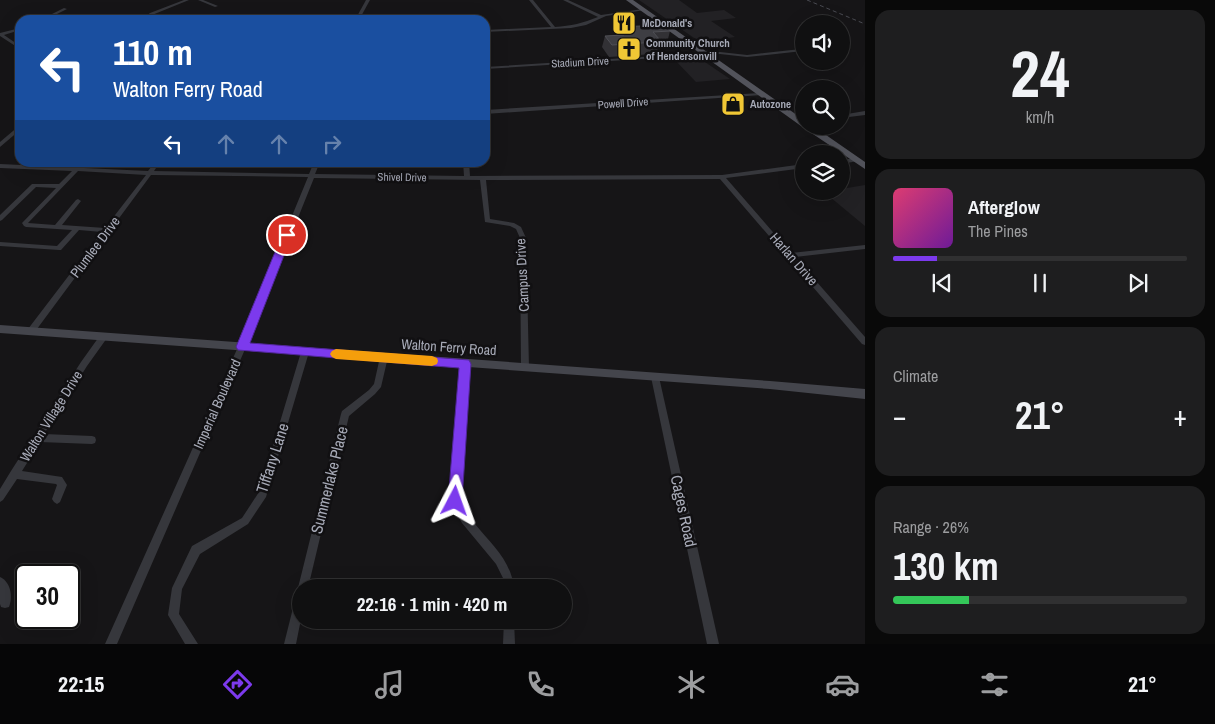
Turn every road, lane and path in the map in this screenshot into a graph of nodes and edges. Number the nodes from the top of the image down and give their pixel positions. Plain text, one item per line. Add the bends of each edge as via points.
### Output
1 (187, 0) edge
2 (200, 0) edge
3 (368, 0) edge
4 (532, 0) edge
5 (566, 0) edge
6 (629, 0) edge
7 (216, 6) dead end
8 (65, 9) dead end
9 (643, 10) junction
10 (52, 15) edge
11 (150, 15) edge
12 (360, 15) edge
13 (600, 16) junction
14 (554, 28) junction
15 (15, 30) edge
16 (490, 31) edge
17 (1, 34) edge
18 (15, 44) edge
19 (795, 51) edge
20 (706, 55) junction
21 (490, 68) edge
22 (760, 94) junction
23 (490, 112) edge
24 (865, 113) edge
25 (850, 116) edge
26 (795, 117) edge
27 (15, 132) edge
28 (821, 135) edge
29 (0, 145) edge
30 (856, 160) junction
31 (850, 161) edge
32 (0, 166) edge
33 (865, 166) edge
34 (15, 167) edge
35 (19, 167) edge
36 (154, 167) edge
37 (315, 167) edge
38 (466, 167) edge
39 (795, 167) edge
40 (76, 170) junction
41 (150, 173) junction
42 (312, 175) junction
43 (722, 177) junction
44 (467, 178) junction
45 (483, 178) junction
46 (60, 186) junction
47 (78, 201) dead end
48 (0, 220) edge
49 (57, 227) junction
50 (77, 228) junction
51 (107, 230) junction
52 (0, 244) edge
53 (865, 247) edge
54 (790, 254) junction
55 (0, 329) edge
56 (31, 331) junction
57 (104, 336) junction
58 (865, 342) edge
59 (242, 347) junction
60 (305, 352) junction
61 (384, 358) junction
62 (465, 364) junction
63 (525, 368) junction
64 (655, 377) junction
65 (865, 394) edge
66 (37, 438) junction
67 (92, 440) dead end
68 (14, 474) junction
69 (0, 497) edge
70 (57, 499) dead end
71 (305, 579) edge
72 (509, 579) edge
73 (0, 582) edge
74 (5, 604) dead end
75 (293, 629) edge
76 (509, 629) edge
77 (111, 644) edge
78 (192, 644) edge
79 (290, 644) edge
80 (509, 644) edge
81 (713, 644) edge

1 - 11 street
2 - 7 street
3 - 12 street
4 - 14 street
5 - 13 street
6 - 9 main road
8 - 10 street
9 - 13 street
9 - 20 main road
13 - 14 street via 585,24
14 - 16 street
15 - 17 street
17 - 18 street
19 - 20 street, Stadium Drive via 747,56
20 - 21 street, Stadium Drive
20 - 22 main road
22 - 23 street, Powell Drive
22 - 26 main road
24 - 25 street
27 - 29 street
28 - 30 main road
30 - 31 street
30 - 33 main road
32 - 34 street, Shivel Drive
35 - 40 street, Shivel Drive
36 - 41 street, Plumlee Drive
37 - 42 street, Imperial Boulevard
38 - 44 street
39 - 43 street, Shivel Drive
40 - 41 street, Shivel Drive
40 - 46 street
41 - 42 street, Shivel Drive
41 - 51 street, Plumlee Drive
42 - 44 street, Shivel Drive
42 - 59 street, Imperial Boulevard
43 - 45 street, Shivel Drive
43 - 54 street, Harlan Drive
44 - 45 street, Shivel Drive
45 - 63 street, Campus Drive via 487,221 512,224 520,228 523,238
46 - 48 street via 34,185
46 - 49 street via 26,223
47 - 49 street
49 - 50 street
50 - 51 street
50 - 52 street via 59,248
51 - 56 street, Plumlee Drive
53 - 54 street
54 - 58 street, Harlan Drive
55 - 56 street, Walton Ferry Road
56 - 57 street, Walton Ferry Road
57 - 59 street, Walton Ferry Road
57 - 66 street, Walton Village Drive
59 - 60 street, Walton Ferry Road
59 - 77 street, Imperial Boulevard
60 - 61 street, Walton Ferry Road
60 - 78 street, Tiffany Lane via 263,494 245,521 196,550 177,588 173,616
61 - 62 street, Walton Ferry Road
61 - 71 street, Summerlake Place via 378,384 345,414
62 - 63 street, Walton Ferry Road
62 - 72 street via 455,501 466,521 492,550
63 - 64 street, Walton Ferry Road
64 - 65 street, Walton Ferry Road
64 - 81 street, Cages Road
66 - 67 street
66 - 68 street, Walton Village Drive
68 - 69 street, Walton Village Drive
68 - 70 street via 60,480 62,486
73 - 74 street via 6,590
75 - 79 street
76 - 80 street

